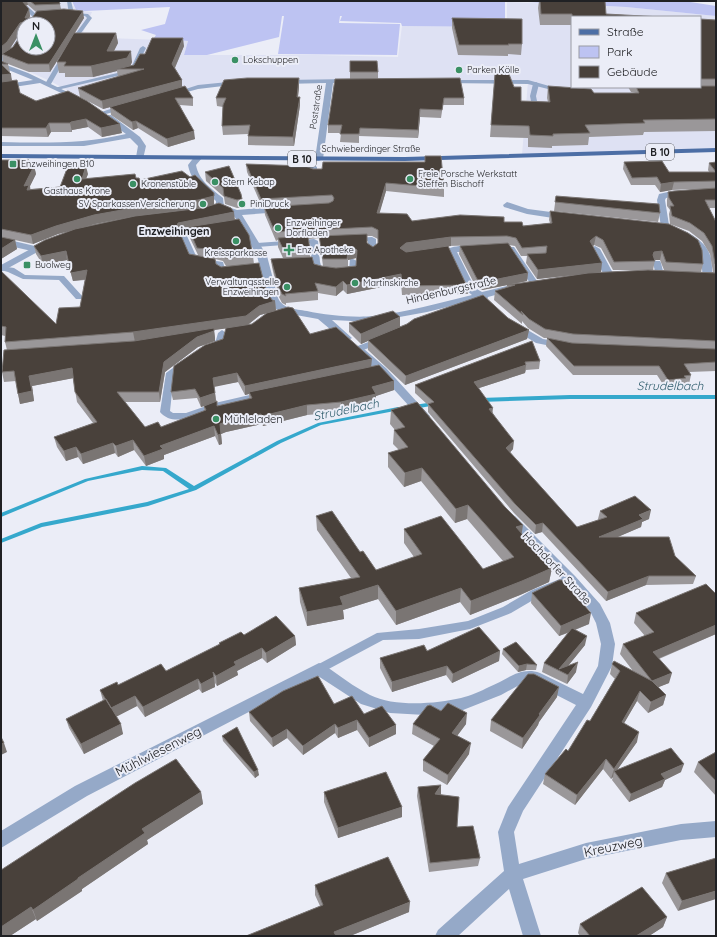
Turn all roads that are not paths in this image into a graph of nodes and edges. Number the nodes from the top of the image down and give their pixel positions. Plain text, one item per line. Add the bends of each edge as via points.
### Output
1 (69, 1) edge
2 (25, 7) edge
3 (64, 14) edge
4 (72, 14) junction
5 (42, 15) edge
6 (16, 46) edge
7 (143, 48) dead end
8 (1, 60) edge
9 (1, 65) edge
10 (40, 81) junction
11 (279, 82) edge
12 (330, 82) junction
13 (358, 82) edge
14 (435, 82) edge
15 (244, 83) edge
16 (48, 84) junction
17 (536, 84) junction
18 (1, 87) edge
19 (57, 88) junction
20 (575, 94) edge
21 (167, 95) edge
22 (83, 102) edge
23 (130, 105) edge
24 (535, 106) edge
25 (132, 135) junction
26 (1, 144) edge
27 (716, 150) edge
28 (1, 156) edge
29 (140, 157) junction
30 (198, 158) junction
31 (319, 159) junction
32 (288, 168) edge
33 (716, 192) edge
34 (506, 205) dead end
35 (220, 206) junction
36 (291, 209) edge
37 (200, 212) edge
38 (236, 213) junction
39 (572, 217) edge
40 (213, 228) edge
41 (350, 240) edge
42 (1, 241) edge
43 (55, 241) edge
44 (257, 245) junction
45 (488, 248) edge
46 (36, 249) junction
47 (511, 249) edge
48 (595, 249) edge
49 (372, 252) edge
50 (530, 259) edge
51 (518, 260) junction
52 (353, 261) dead end
53 (657, 262) dead end
54 (2, 269) edge
55 (236, 271) edge
56 (621, 274) edge
57 (646, 274) edge
58 (664, 275) joint
59 (708, 277) edge
60 (531, 284) joint
61 (482, 296) junction
62 (79, 297) dead end
63 (489, 303) edge
64 (288, 311) junction
65 (276, 315) edge
66 (321, 317) junction
67 (507, 320) edge
68 (221, 333) dead end
69 (389, 337) edge
70 (540, 341) junction
71 (529, 344) edge
72 (571, 347) edge
73 (358, 349) junction
74 (202, 350) edge
75 (191, 358) edge
76 (382, 370) junction
77 (369, 373) edge
78 (416, 387) edge
79 (403, 392) junction
80 (272, 393) edge
81 (434, 428) edge
82 (504, 511) edge
83 (570, 579) junction
84 (319, 668) junction
85 (586, 703) junction
86 (716, 829) edge
87 (1, 840) edge
88 (513, 874) junction
89 (444, 936) edge
90 (532, 936) edge

1 - 4 lane
2 - 5 lane via 34,18
3 - 4 lane
4 - 16 lane via 86,15 90,18
6 - 8 lane
7 - 19 lane via 132,71
9 - 10 street
10 - 16 street
10 - 18 street
11 - 12 street
12 - 13 street
12 - 31 street, Poststraße
14 - 17 street
15 - 21 street via 198,88
16 - 19 street
17 - 20 street
17 - 24 lane via 533,96
19 - 22 street
23 - 25 street via 99,111
25 - 26 street via 104,142 73,145
25 - 29 street via 142,146
27 - 31 main road, Schwieberdinger Straße / B 10
28 - 29 main road, Schwieberdinger Straße / B 10
29 - 30 main road, Schwieberdinger Straße / B 10
30 - 31 main road, Schwieberdinger Straße / B 10
30 - 35 street via 192,165 194,174 220,200
31 - 32 lane via 314,171
33 - 59 street via 672,194 662,196 661,200 661,226 680,232 696,242 706,258
34 - 39 street via 548,215
35 - 37 street
35 - 38 street
36 - 38 street
38 - 44 street via 239,223
40 - 55 lane via 184,234 194,260 220,264 222,272
41 - 49 lane via 372,239
42 - 46 street
43 - 46 street
44 - 52 lane via 318,241 313,262 320,270 335,273 353,271
44 - 64 street via 266,266 275,302 277,306
45 - 61 street via 448,250 471,290
46 - 54 street
47 - 51 lane
48 - 56 street via 605,276
50 - 51 lane
51 - 60 lane
53 - 58 lane
54 - 62 lane via 11,270 23,277 60,278
57 - 58 street
60 - 61 street, Hindenburgstraße
61 - 63 street
61 - 66 street, Hindenburgstraße via 425,313 372,319
64 - 65 lane
64 - 66 street, Hindenburgstraße
66 - 73 street
67 - 70 street
68 - 74 lane via 220,344
69 - 73 lane
70 - 71 street
70 - 72 street
73 - 76 street
75 - 80 lane via 170,373 165,412 171,416 187,416 218,405
76 - 77 lane
76 - 79 street
78 - 79 street
79 - 81 street
82 - 83 street, Hochdorfer Straße
83 - 84 lane, Mühlwiesenweg via 470,625 419,634 381,636
83 - 85 street, Hochdorfer Straße via 595,608 603,623 608,644 605,666
84 - 85 street via 366,700 390,707 425,708 463,704 521,678 535,677
84 - 87 street, Mühlwiesenweg via 82,791
85 - 88 street, Hochdorfer Straße via 516,807 506,832
86 - 88 street, Kreuzweg via 681,832 586,851
88 - 89 street
88 - 90 street, Hochdorfer Straße

